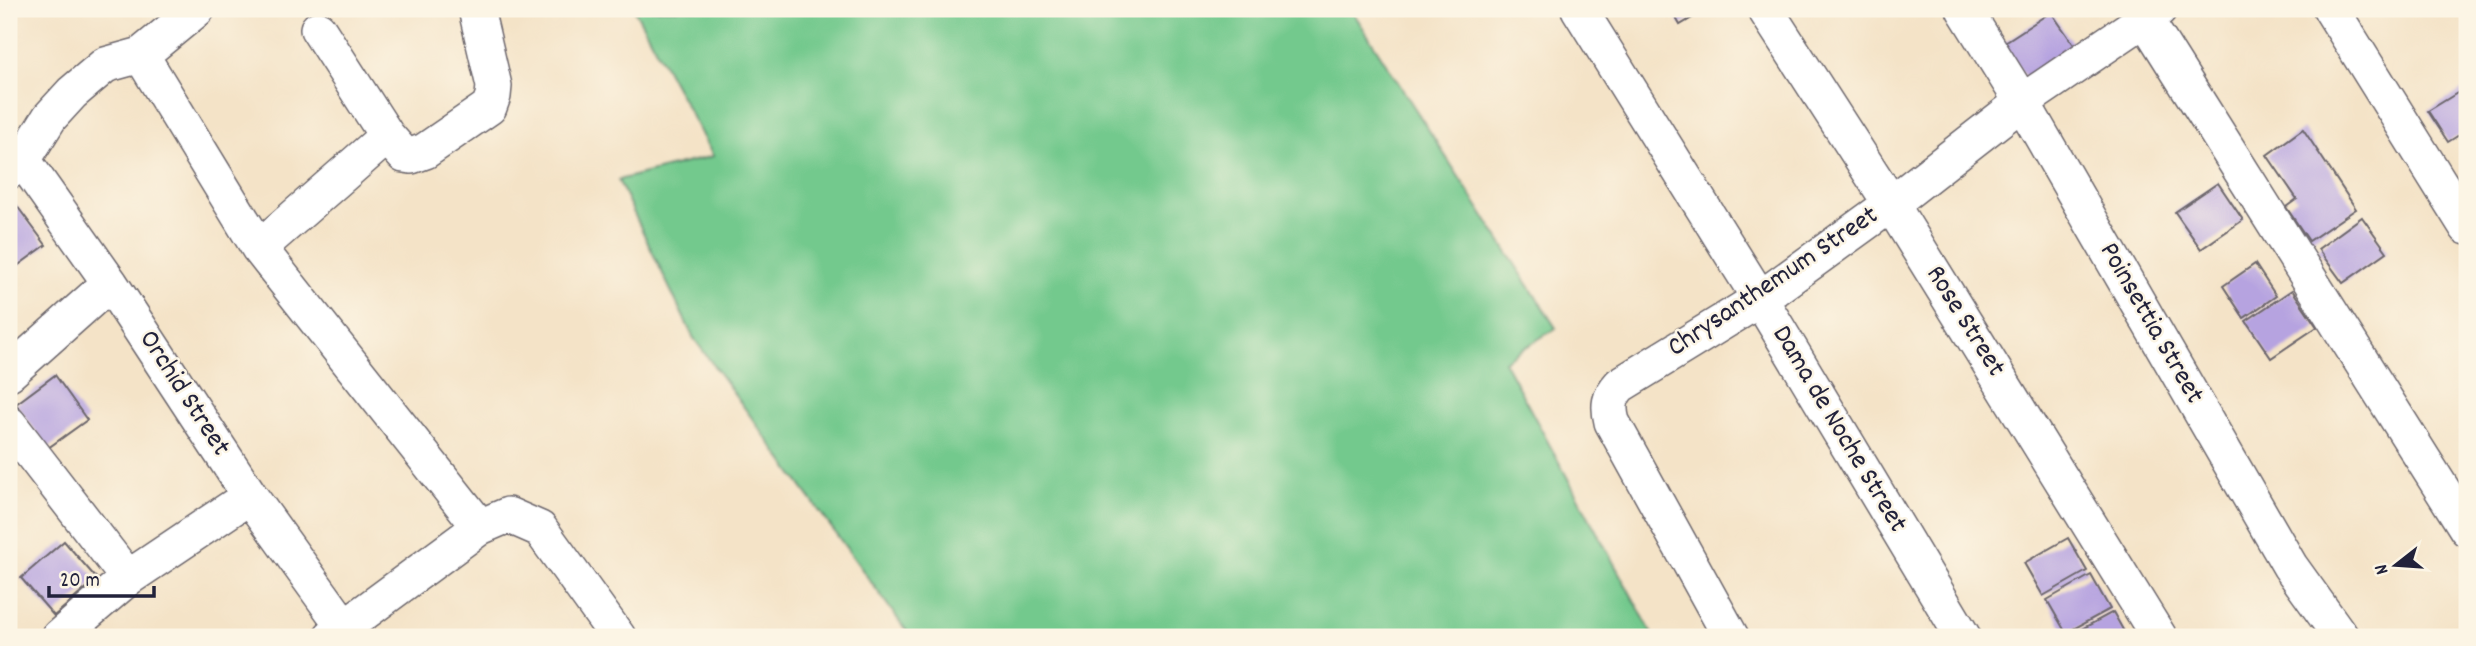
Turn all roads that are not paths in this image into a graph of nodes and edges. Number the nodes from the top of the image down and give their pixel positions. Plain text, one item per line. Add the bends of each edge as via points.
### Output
1 (197, 9) edge
2 (476, 9) edge
3 (1579, 9) edge
4 (1765, 9) edge
5 (1964, 9) edge
6 (2331, 9) edge
7 (2148, 12) edge
8 (318, 29) dead end
9 (141, 54) junction
10 (2022, 102) junction
11 (387, 136) junction
12 (16, 166) edge
13 (1891, 204) junction
14 (2467, 228) edge
15 (259, 248) junction
16 (110, 283) junction
17 (1759, 299) junction
18 (9, 373) edge
19 (9, 424) edge
20 (250, 496) junction
21 (481, 527) junction
22 (2467, 529) edge
23 (128, 578) junction
24 (338, 632) edge
25 (59, 637) edge
26 (618, 637) edge
27 (1731, 637) edge
28 (1963, 637) edge
29 (2159, 637) edge
30 (2341, 637) edge

1 - 9 street
2 - 11 street via 494,86 489,107 418,154 404,155
3 - 17 street, Dama de Noche Street
4 - 13 street, Rose Street
5 - 10 street, Poinsettia Street
6 - 14 street
7 - 10 street, Chrysanthemum Street
7 - 22 street
8 - 11 street
9 - 12 street via 105,65 72,93
9 - 15 street
10 - 13 street, Chrysanthemum Street
10 - 30 street, Poinsettia Street via 2290,566
11 - 15 street
12 - 16 street, Orchid Street
13 - 17 street, Chrysanthemum Street
13 - 29 street, Rose Street
15 - 21 street
16 - 18 street
16 - 20 street, Orchid Street
17 - 27 street, Chrysanthemum Street via 1620,385 1611,394 1609,409
17 - 28 street, Dama de Noche Street
19 - 23 street
20 - 23 street
20 - 24 street, Orchid Street
21 - 24 street
21 - 26 street via 508,515 540,529
23 - 25 street

